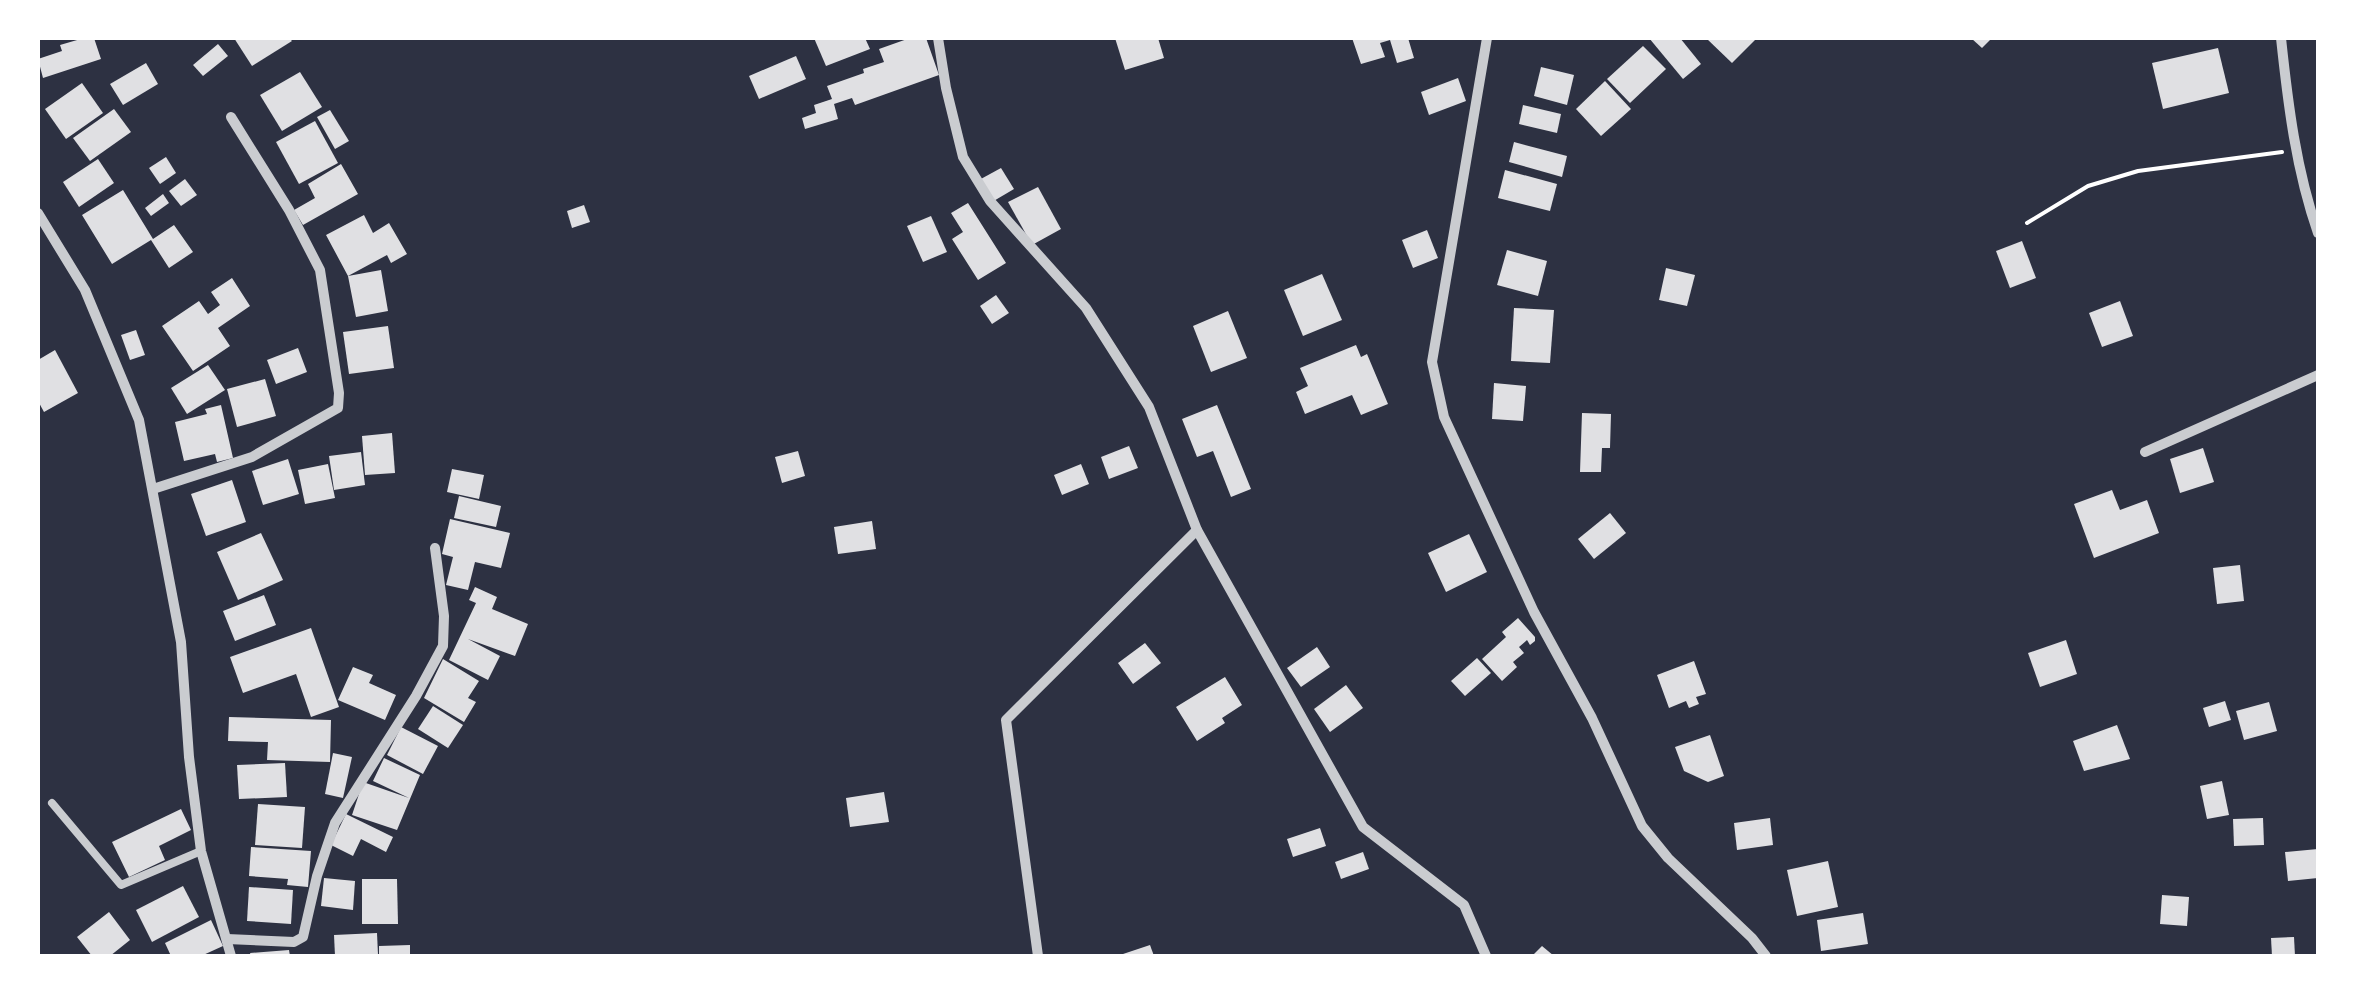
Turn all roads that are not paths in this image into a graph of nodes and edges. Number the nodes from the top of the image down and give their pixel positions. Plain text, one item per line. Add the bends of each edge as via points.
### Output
1 (938, 38) edge
2 (1488, 38) edge
3 (2281, 38) edge
4 (231, 117) dead end
5 (38, 213) edge
6 (2318, 233) edge
7 (2318, 375) edge
8 (2145, 452) dead end
9 (153, 488) junction
10 (1197, 530) junction
11 (436, 548) dead end
12 (52, 803) dead end
13 (201, 851) junction
14 (227, 938) junction
15 (231, 956) edge
16 (1038, 956) edge
17 (1486, 956) edge
18 (1766, 956) edge

1 - 10 street via 963,157 990,202 1086,308 1150,407
2 - 18 street via 1432,362 1444,416 1642,826
3 - 6 street via 2305,195
4 - 9 street via 320,270 338,408 252,457
5 - 9 street via 85,290 139,420
7 - 8 street
9 - 13 street via 181,642
10 - 16 street via 1006,720
10 - 17 street via 1363,826 1464,905
11 - 14 street via 442,646 335,823 303,936 294,942
12 - 13 lane via 120,885
13 - 14 street
14 - 15 street

